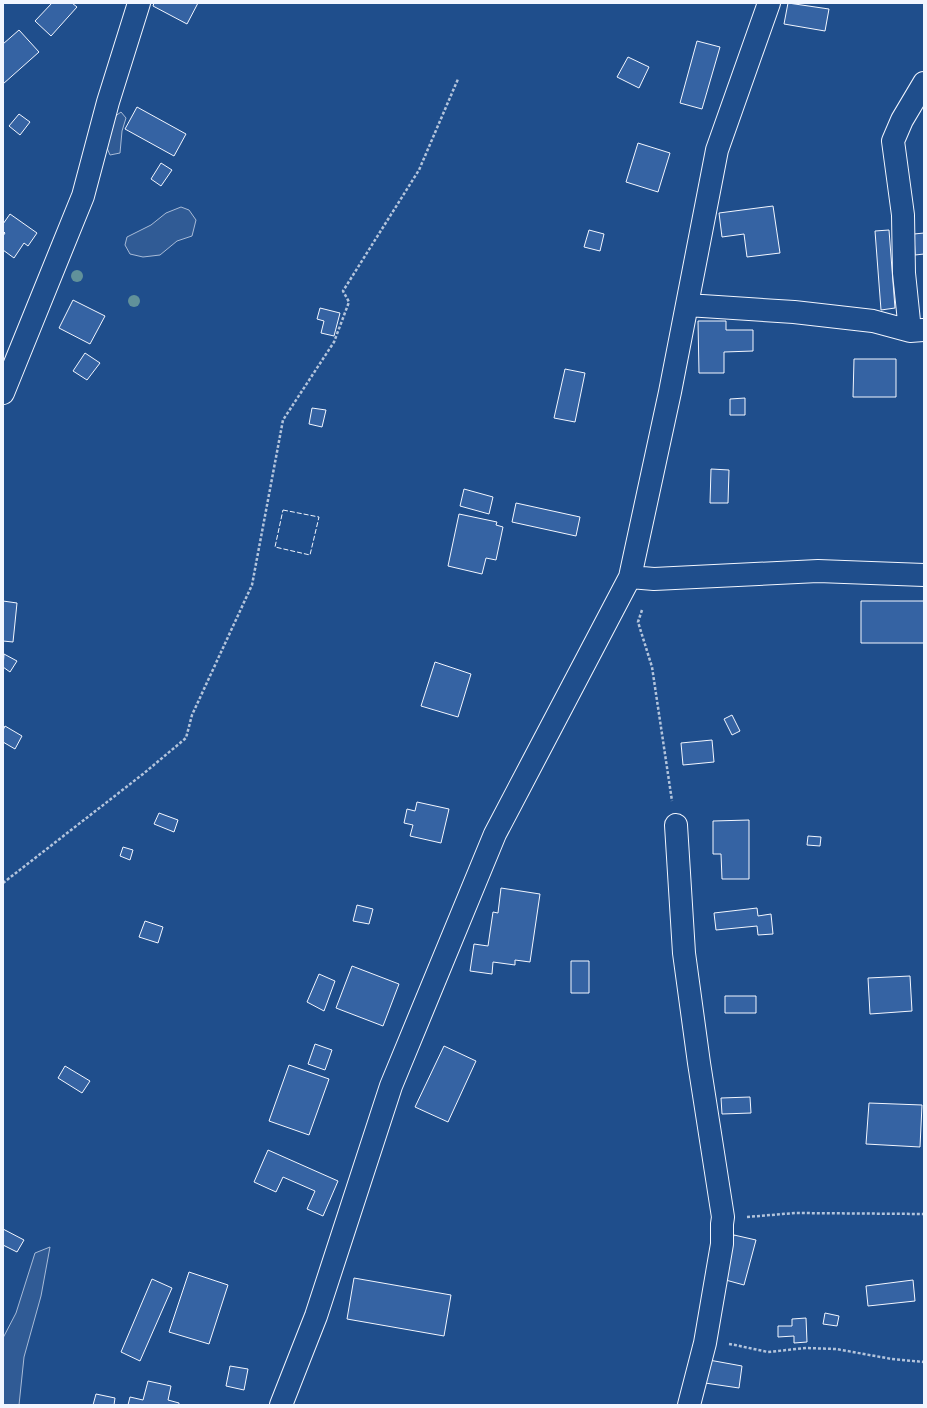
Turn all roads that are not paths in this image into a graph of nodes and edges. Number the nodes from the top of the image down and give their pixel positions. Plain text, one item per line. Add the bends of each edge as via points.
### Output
1 (138, 3) edge
2 (768, 3) edge
3 (924, 83) edge
4 (687, 306) junction
5 (917, 330) edge
6 (3, 393) edge
7 (924, 575) edge
8 (630, 577) junction
9 (676, 825) road end
10 (281, 1405) edge
11 (689, 1405) edge

1 - 6 street via 83,196
2 - 4 street via 717,150
3 - 5 street via 893,141 903,215 904,273
4 - 5 street via 794,312 873,321
4 - 8 street
7 - 8 street via 818,571 654,579
8 - 10 street via 495,834 392,1086 316,1316
9 - 11 street via 684,953 723,1217 722,1244 705,1343

